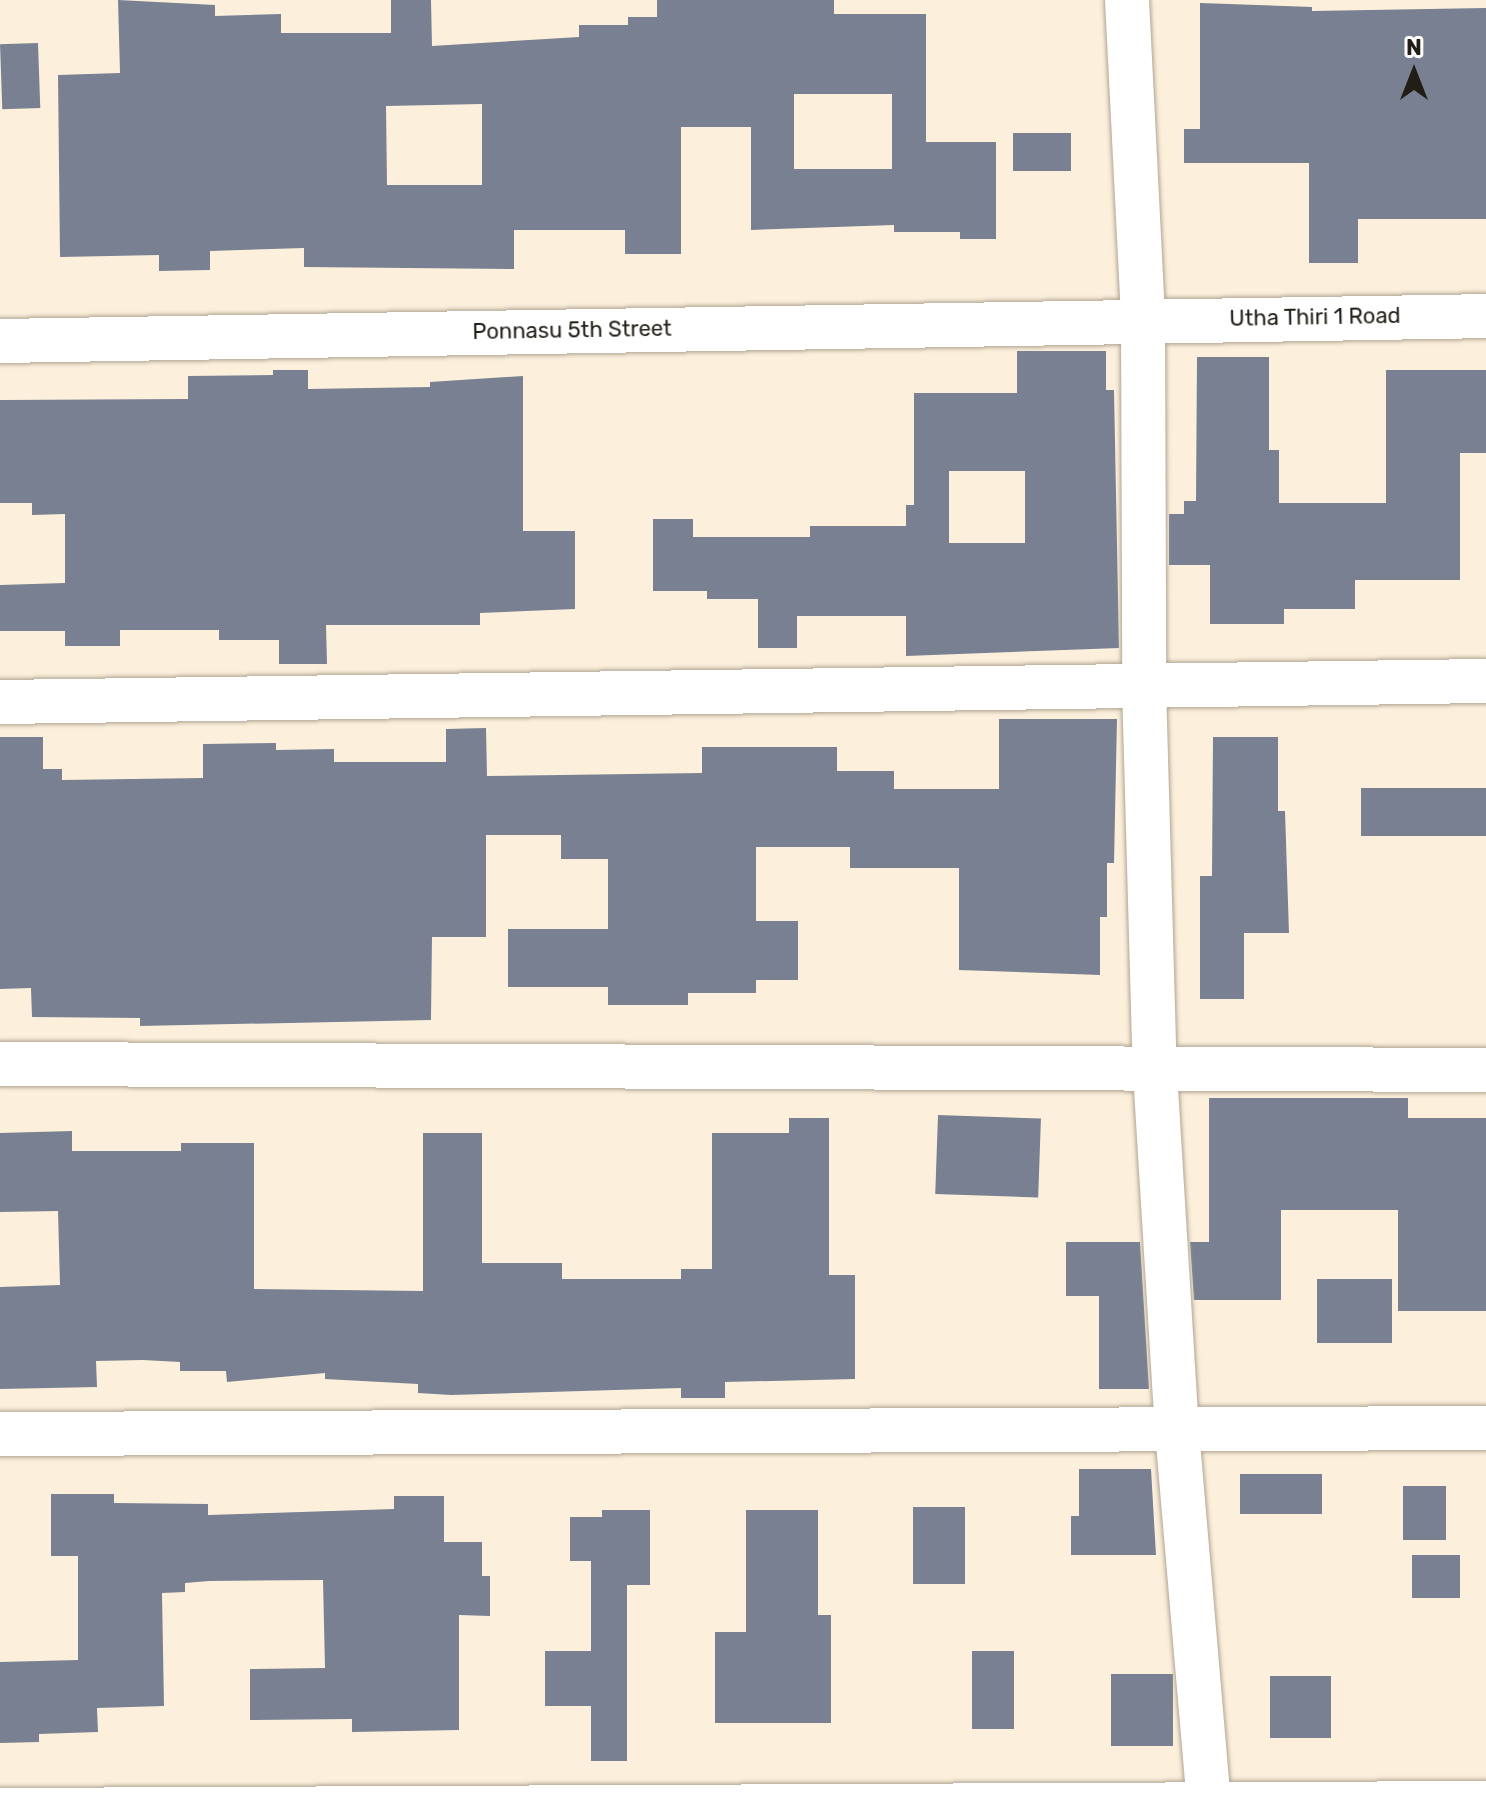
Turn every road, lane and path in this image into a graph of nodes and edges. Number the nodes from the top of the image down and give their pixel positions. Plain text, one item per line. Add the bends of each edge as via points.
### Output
1 (1127, 0) edge
2 (1486, 316) edge
3 (1143, 319) junction
4 (0, 341) edge
5 (1486, 681) edge
6 (1144, 686) junction
7 (0, 702) edge
8 (0, 1064) edge
9 (1486, 1070) edge
10 (1155, 1072) junction
11 (1486, 1428) edge
12 (1177, 1431) junction
13 (0, 1434) edge
14 (1486, 1803) edge
15 (0, 1810) edge
16 (1210, 1812) edge

1 - 3 street
2 - 3 street, Utha Thiri 1 Road
3 - 4 street, Ponnasu 5th Street
3 - 6 street
5 - 6 street
6 - 7 street
6 - 10 street
8 - 10 street
9 - 10 street
10 - 12 street
11 - 12 street
12 - 13 street
12 - 16 street
14 - 16 street
15 - 16 street

